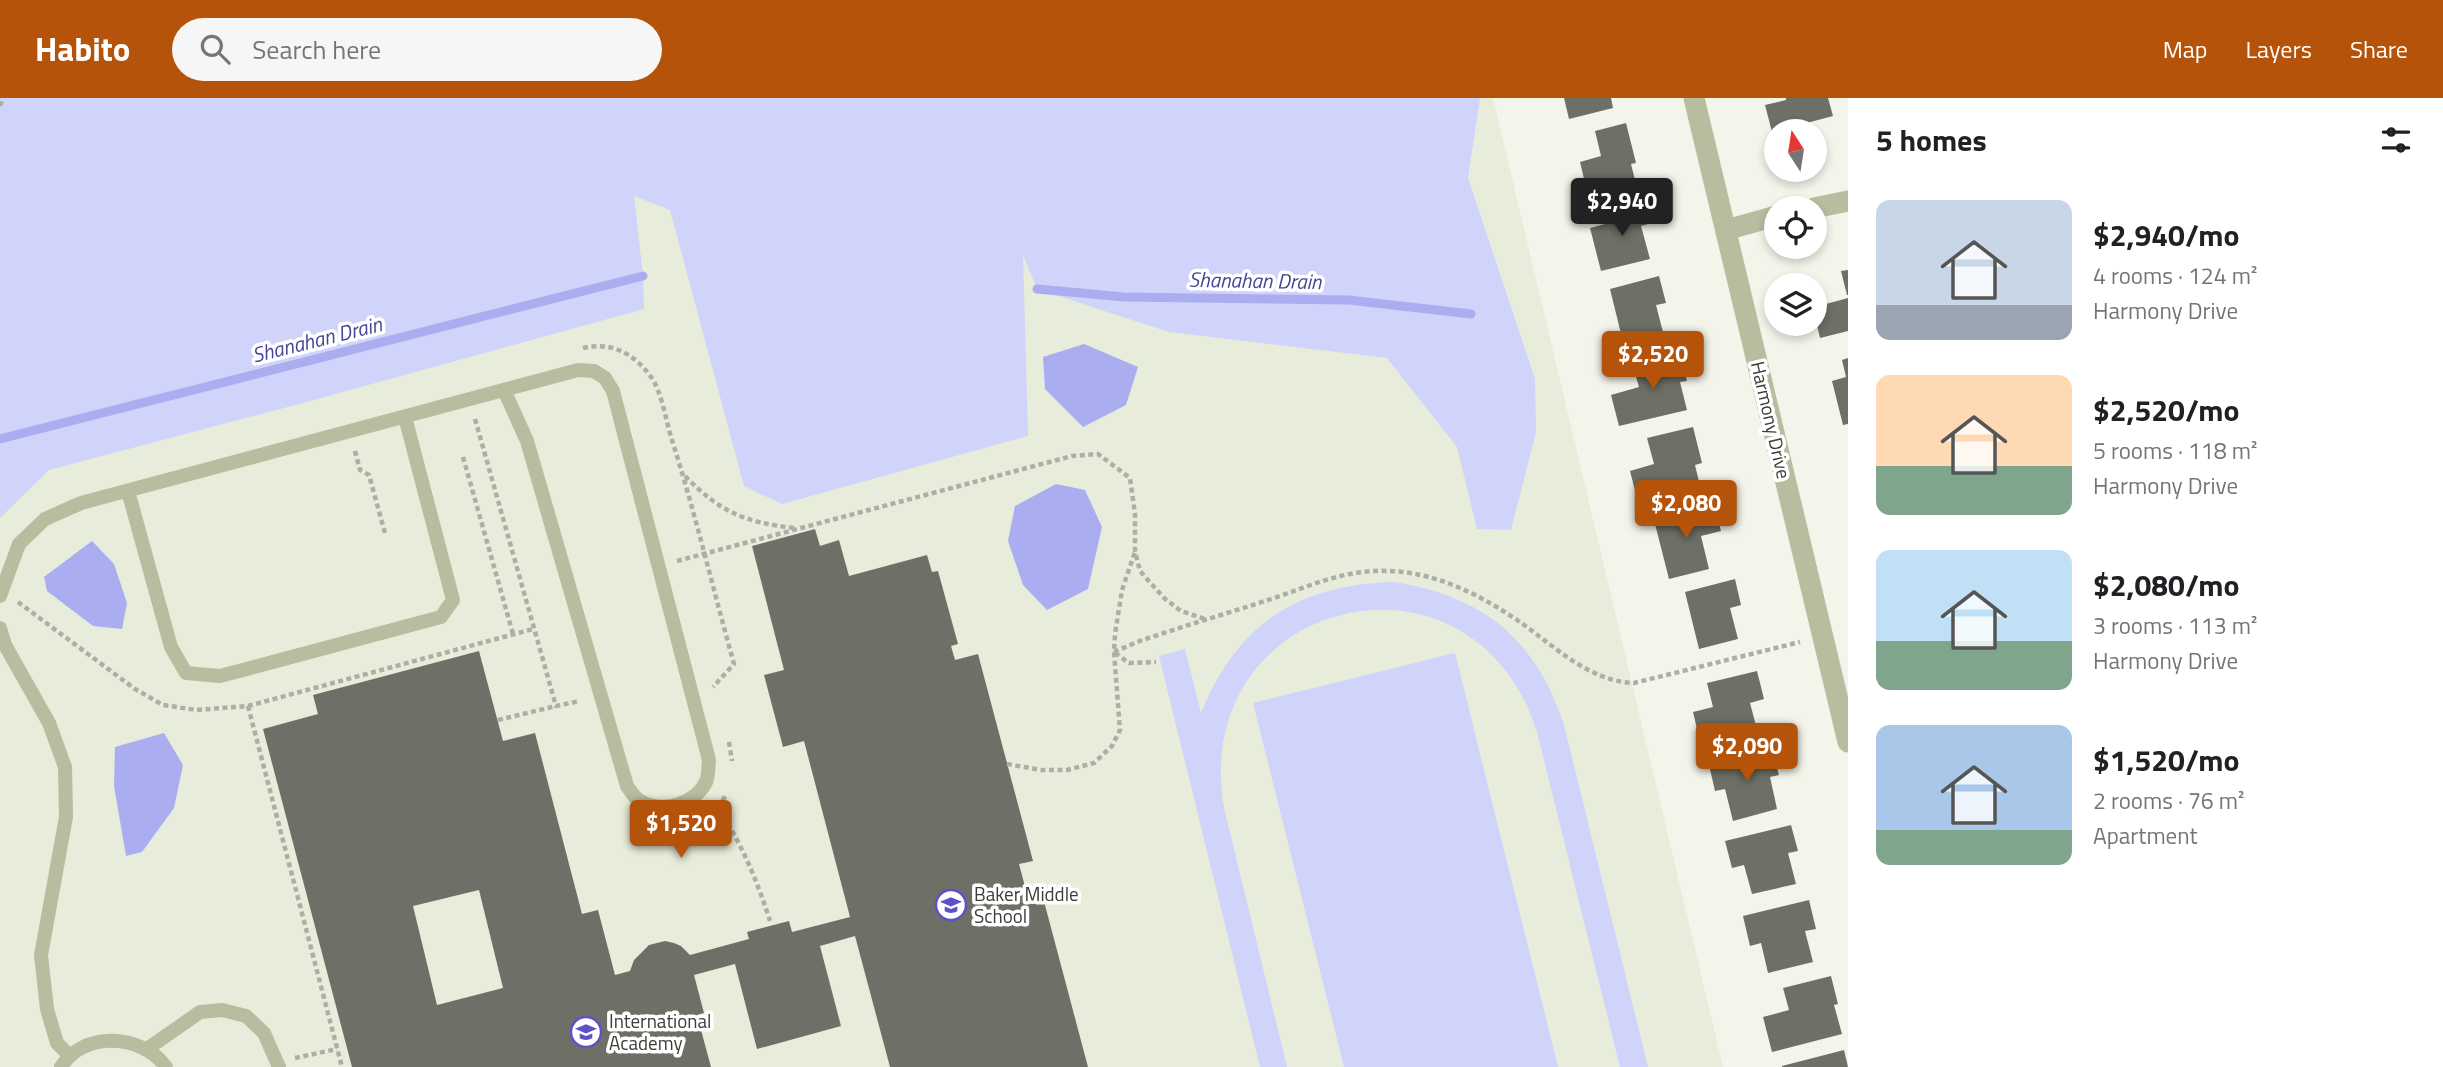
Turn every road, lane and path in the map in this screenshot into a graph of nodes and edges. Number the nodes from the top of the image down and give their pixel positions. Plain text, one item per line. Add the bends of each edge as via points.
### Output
1 (3, 98) edge
2 (1695, 98) edge
3 (0, 106) edge
4 (1848, 201) edge
5 (1827, 205) edge
6 (1764, 219) edge
7 (1726, 230) junction
8 (581, 349) dead end
9 (504, 390) junction
10 (405, 417) junction
11 (475, 418) dead end
12 (355, 449) dead end
13 (463, 457) dead end
14 (683, 474) junction
15 (128, 491) junction
16 (798, 528) junction
17 (385, 533) dead end
18 (1135, 551) junction
19 (703, 554) junction
20 (659, 566) junction
21 (0, 596) edge
22 (1205, 620) junction
23 (0, 628) edge
24 (513, 634) dead end
25 (1806, 640) dead end
26 (1114, 652) junction
27 (1156, 662) dead end
28 (1839, 666) edge
29 (715, 695) dead end
30 (248, 706) dead end
31 (556, 706) junction
32 (584, 713) dead end
33 (498, 720) dead end
34 (725, 729) dead end
35 (1848, 742) edge
36 (732, 764) dead end
37 (1007, 764) dead end
38 (727, 791) dead end
39 (719, 809) junction
40 (651, 829) dead end
41 (770, 921) dead end
42 (147, 1049) junction
43 (337, 1049) junction
44 (65, 1062) edge
45 (278, 1065) edge
46 (166, 1067) edge
47 (342, 1067) edge

1 - 3 path
2 - 7 street, Harmony Drive
4 - 5 street
6 - 7 street
7 - 28 street, Harmony Drive
8 - 14 path via 609,346 637,360 653,380
9 - 10 lane
9 - 20 lane via 578,370 605,378 614,391
9 - 20 lane via 527,441 627,786 639,801 655,807 683,802 698,793 707,780 709,760
10 - 15 lane
10 - 15 lane via 453,600 442,617 220,676 186,673 171,647
11 - 31 path
12 - 17 path via 360,470 369,475
13 - 24 path
14 - 16 path via 735,516
14 - 19 path
15 - 21 lane via 81,503 45,519 19,544
16 - 18 path via 1072,456 1098,454 1130,478
16 - 19 path
18 - 22 path via 1140,571 1164,598
18 - 26 path via 1122,590
19 - 20 path
19 - 29 path via 734,664 712,685
22 - 25 path via 1323,580 1385,570 1454,584 1516,620 1573,662 1616,682 1634,683
22 - 26 path
23 - 44 lane via 49,723 65,767 66,817 41,955 47,1009
26 - 27 path via 1129,663
26 - 37 path via 1120,730 1112,746 1094,764 1067,770
28 - 35 street, Harmony Drive
30 - 43 path
31 - 32 path via 580,701
31 - 33 path
34 - 36 path
38 - 39 path
39 - 40 path via 702,825 675,832
39 - 41 path via 756,878
42 - 44 lane via 126,1041 103,1041 82,1048
42 - 45 lane via 200,1012 222,1010 246,1016 264,1033
42 - 46 lane
43 - 45 path
43 - 47 path

